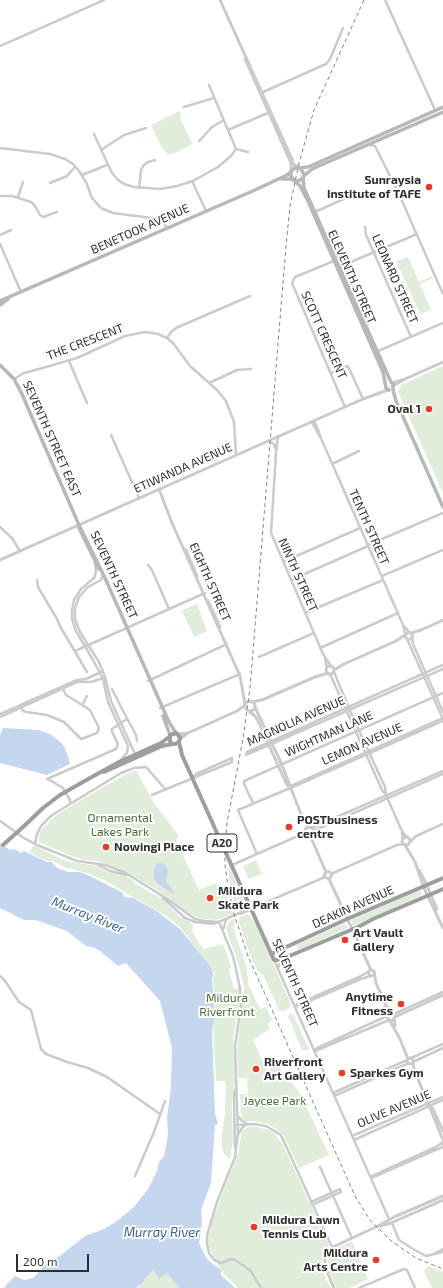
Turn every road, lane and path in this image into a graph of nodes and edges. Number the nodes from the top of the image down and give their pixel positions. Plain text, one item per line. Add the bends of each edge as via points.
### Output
1 (104, 0) edge
2 (220, 0) edge
3 (386, 0) edge
4 (343, 28) dead end
5 (0, 46) edge
6 (209, 85) dead end
7 (261, 93) junction
8 (214, 98) junction
9 (184, 107) dead end
10 (443, 107) edge
11 (435, 110) junction
12 (270, 112) junction
13 (443, 112) edge
14 (437, 115) junction
15 (224, 120) junction
16 (413, 120) junction
17 (416, 124) junction
18 (146, 128) dead end
19 (228, 130) junction
20 (94, 134) dead end
21 (199, 141) dead end
22 (370, 145) junction
23 (0, 148) edge
24 (236, 149) junction
25 (101, 150) junction
26 (248, 152) dead end
27 (333, 155) junction
28 (155, 160) dead end
29 (335, 160) junction
30 (107, 165) junction
31 (75, 167) junction
32 (299, 168) junction
33 (291, 171) junction
34 (83, 176) junction
35 (304, 176) junction
36 (277, 180) junction
37 (294, 180) junction
38 (23, 182) dead end
39 (192, 182) junction
40 (50, 183) dead end
41 (139, 188) junction
42 (359, 192) dead end
43 (0, 196) edge
44 (18, 197) junction
45 (57, 212) dead end
46 (205, 212) junction
47 (314, 212) junction
48 (365, 227) dead end
49 (167, 229) junction
50 (11, 230) dead end
51 (416, 234) junction
52 (0, 235) edge
53 (0, 244) edge
54 (374, 253) junction
55 (334, 259) junction
56 (339, 268) junction
57 (21, 292) junction
58 (443, 294) edge
59 (250, 296) dead end
60 (12, 297) junction
61 (0, 301) edge
62 (0, 305) edge
63 (443, 323) edge
64 (411, 337) junction
65 (167, 338) junction
66 (376, 352) junction
67 (69, 361) junction
68 (443, 362) edge
69 (0, 365) edge
70 (251, 369) dead end
71 (331, 373) junction
72 (14, 379) junction
73 (209, 383) junction
74 (392, 385) junction
75 (387, 388) junction
76 (363, 399) junction
77 (396, 401) junction
78 (87, 403) dead end
79 (345, 407) junction
80 (313, 421) junction
81 (111, 434) dead end
82 (278, 436) junction
83 (320, 436) joint
84 (266, 442) junction
85 (359, 451) dead end
86 (276, 453) junction
87 (236, 455) junction
88 (332, 464) junction
89 (158, 490) junction
90 (139, 498) junction
91 (443, 506) edge
92 (443, 512) edge
93 (79, 524) junction
94 (0, 527) edge
95 (360, 528) junction
96 (368, 546) junction
97 (443, 550) edge
98 (20, 551) junction
99 (0, 560) edge
100 (95, 562) junction
101 (282, 562) junction
102 (148, 565) dead end
103 (103, 576) junction
104 (382, 578) junction
105 (37, 580) dead end
106 (291, 580) junction
107 (204, 594) junction
108 (169, 609) junction
109 (398, 613) junction
110 (305, 614) junction
111 (443, 620) edge
112 (403, 625) junction
113 (126, 628) junction
114 (314, 632) junction
115 (411, 634) junction
116 (406, 637) junction
117 (87, 645) junction
118 (227, 645) junction
119 (320, 648) junction
120 (75, 651) junction
121 (259, 657) dead end
122 (443, 667) edge
123 (330, 670) junction
124 (87, 672) dead end
125 (101, 672) junction
126 (239, 673) junction
127 (425, 675) junction
128 (104, 678) junction
129 (149, 679) junction
130 (62, 688) junction
131 (112, 689) dead end
132 (243, 693) junction
133 (443, 693) edge
134 (87, 696) dead end
135 (435, 697) junction
136 (262, 700) junction
137 (251, 702) junction
138 (82, 704) junction
139 (245, 704) junction
140 (21, 706) junction
141 (161, 707) junction
142 (255, 707) junction
143 (347, 709) junction
144 (237, 711) junction
145 (248, 711) junction
146 (443, 712) edge
147 (0, 714) edge
148 (0, 717) edge
149 (127, 719) junction
150 (443, 719) edge
151 (120, 723) junction
152 (261, 724) junction
153 (357, 731) junction
154 (177, 733) junction
155 (188, 733) junction
156 (170, 736) junction
157 (180, 740) junction
158 (137, 741) dead end
159 (173, 744) junction
160 (270, 744) junction
161 (251, 752) dead end
162 (367, 753) junction
163 (135, 754) junction
164 (182, 755) junction
165 (132, 760) junction
166 (119, 762) junction
167 (280, 766) junction
168 (217, 767) junction
169 (101, 772) junction
170 (443, 772) edge
171 (192, 778) junction
172 (290, 788) junction
173 (166, 790) junction
174 (152, 795) dead end
175 (387, 797) junction
176 (253, 803) junction
177 (70, 804) junction
178 (1, 822) edge
179 (443, 824) edge
180 (401, 829) junction
181 (309, 831) junction
182 (403, 839) junction
183 (409, 840) junction
184 (35, 844) junction
185 (398, 844) junction
186 (405, 845) junction
187 (0, 848) edge
188 (410, 850) junction
189 (258, 854) junction
190 (232, 865) junction
191 (326, 872) junction
192 (331, 874) junction
193 (325, 877) junction
194 (443, 878) edge
195 (329, 879) junction
196 (425, 885) junction
197 (443, 888) edge
198 (157, 893) junction
199 (429, 895) junction
200 (252, 908) junction
201 (226, 919) junction
202 (347, 919) junction
203 (197, 921) junction
204 (219, 922) junction
205 (443, 923) edge
206 (443, 928) edge
207 (352, 929) junction
208 (223, 931) junction
209 (271, 954) junction
210 (287, 957) junction
211 (274, 960) junction
212 (277, 968) junction
213 (369, 971) junction
214 (0, 976) edge
215 (372, 976) junction
216 (443, 994) edge
217 (295, 1007) junction
218 (391, 1017) junction
219 (443, 1044) edge
220 (443, 1048) edge
221 (314, 1051) junction
222 (409, 1061) junction
223 (236, 1084) junction
224 (338, 1091) junction
225 (333, 1094) junction
226 (339, 1094) junction
227 (443, 1099) edge
228 (165, 1101) dead end
229 (429, 1104) junction
230 (160, 1114) junction
231 (238, 1115) junction
232 (248, 1124) junction
233 (236, 1125) junction
234 (443, 1131) edge
235 (238, 1134) junction
236 (352, 1136) junction
237 (354, 1140) junction
238 (443, 1143) edge
239 (234, 1157) junction
240 (320, 1167) dead end
241 (135, 1176) dead end
242 (370, 1178) junction
243 (332, 1194) junction
244 (442, 1198) edge
245 (312, 1203) junction
246 (414, 1210) junction
247 (389, 1219) junction
248 (391, 1223) junction
249 (378, 1226) junction
250 (352, 1238) junction
251 (332, 1247) junction
252 (443, 1250) edge
253 (261, 1288) edge
254 (334, 1288) edge
255 (360, 1288) edge
256 (415, 1288) edge

1 - 5 street
2 - 7 street
3 - 11 street
4 - 7 street via 326,64
6 - 8 street
7 - 12 street
8 - 9 street
8 - 15 street
10 - 11 main road
11 - 14 main road
11 - 16 main road
12 - 19 street
12 - 32 street via 293,163
12 - 33 street via 291,164
13 - 14 main road
14 - 17 main road
15 - 19 street
15 - 21 street via 212,127
16 - 17 main road
16 - 27 main road
17 - 22 main road
18 - 25 street via 124,135
19 - 24 street
20 - 25 street
22 - 29 main road
22 - 51 street via 375,146
23 - 31 street via 55,155
24 - 26 street
24 - 39 street via 218,167
25 - 30 street
27 - 29 main road
27 - 32 main road via 308,167
28 - 41 street via 143,166
29 - 35 main road via 311,170
30 - 34 street
30 - 41 street via 118,180
31 - 34 street
31 - 40 street via 67,176
32 - 33 main road
32 - 35 main road
33 - 36 main road, BENETOOK AVENUE
33 - 37 main road
34 - 49 street via 92,198 105,210 116,214 157,218 163,221
35 - 37 main road via 299,181
35 - 47 main road, ELEVENTH STREET via 304,187
36 - 37 main road, BENETOOK AVENUE
36 - 46 main road, BENETOOK AVENUE
37 - 47 main road, ELEVENTH STREET
38 - 44 street
39 - 41 street via 166,188
39 - 46 street
42 - 47 street
43 - 44 street
44 - 45 street via 33,203 43,217
46 - 49 main road, BENETOOK AVENUE
47 - 55 main road, ELEVENTH STREET
48 - 54 street, LEONARD STREET
49 - 57 main road, BENETOOK AVENUE
50 - 52 street
51 - 54 street
51 - 58 street
53 - 57 street
54 - 56 street
54 - 64 street, LEONARD STREET
55 - 56 main road, ELEVENTH STREET
55 - 71 street, SCOTT CRESCENT via 295,276 292,283
56 - 66 main road, ELEVENTH STREET
57 - 60 main road, BENETOOK AVENUE
59 - 65 street via 176,328
60 - 61 main road, BENETOOK AVENUE
60 - 62 main road, BENETOOK AVENUE
63 - 64 street
64 - 66 street
65 - 67 street, THE CRESCENT via 150,332 132,334
65 - 73 street via 190,366
66 - 74 main road, ELEVENTH STREET
66 - 75 main road, ELEVENTH STREET
67 - 72 street, THE CRESCENT via 24,372
67 - 78 street
68 - 74 street
69 - 72 main road, SEVENTH STREET EAST
70 - 73 street via 237,370
71 - 76 street via 348,366
71 - 79 street, SCOTT CRESCENT
72 - 93 main road, SEVENTH STREET EAST
73 - 87 street via 222,396 232,415
74 - 75 main road via 388,383
74 - 75 main road via 392,390
74 - 77 main road, ELEVENTH STREET
75 - 76 street, ETIWANDA AVENUE
75 - 77 main road, ELEVENTH STREET
76 - 79 street, ETIWANDA AVENUE
77 - 91 main road, ELEVENTH STREET
79 - 80 street, ETIWANDA AVENUE
80 - 82 street, ETIWANDA AVENUE
80 - 83 street, TENTH STREET
81 - 90 street
82 - 84 street, ETIWANDA AVENUE
82 - 86 street, NINTH STREET
83 - 88 street, TENTH STREET
84 - 86 street via 274,444
84 - 87 street, ETIWANDA AVENUE
85 - 88 street
86 - 101 street, NINTH STREET via 270,528
87 - 89 street, ETIWANDA AVENUE
88 - 95 street, TENTH STREET
89 - 90 street, ETIWANDA AVENUE
89 - 107 street, EIGHTH STREET
90 - 93 street, ETIWANDA AVENUE
92 - 96 street
93 - 98 street, ETIWANDA AVENUE
93 - 100 main road, SEVENTH STREET
93 - 103 main road, SEVENTH STREET
94 - 98 street via 12,538
95 - 96 street, TENTH STREET
95 - 101 street
96 - 104 street, TENTH STREET
96 - 106 street
97 - 104 street
98 - 99 street, ETIWANDA AVENUE
100 - 103 main road, SEVENTH STREET
100 - 117 street via 94,578 78,593 72,610 74,627
101 - 106 street, NINTH STREET
102 - 108 street
103 - 113 main road, SEVENTH STREET
103 - 117 street via 85,590 76,608 76,624
104 - 109 street, TENTH STREET
104 - 110 street
105 - 120 street via 60,628
106 - 110 street, NINTH STREET
107 - 108 street
107 - 118 street, EIGHTH STREET
108 - 113 street
109 - 112 street, TENTH STREET
109 - 119 street
110 - 114 street, NINTH STREET
111 - 115 street
112 - 115 street, TENTH STREET
112 - 116 street, TENTH STREET
113 - 117 street
113 - 129 main road, SEVENTH STREET
114 - 119 street, NINTH STREET
114 - 121 street
115 - 116 street
115 - 116 street via 411,639
115 - 127 street, TENTH STREET
116 - 123 street
116 - 127 street, TENTH STREET
117 - 120 street
117 - 125 street
118 - 126 street, EIGHTH STREET
118 - 129 street
119 - 123 street, NINTH STREET
120 - 124 street
122 - 127 street, MAGNOLIA AVENUE
123 - 136 street
123 - 143 street, NINTH STREET
125 - 128 street
125 - 130 street
126 - 132 street, EIGHTH STREET
126 - 141 street
127 - 135 street, TENTH STREET
127 - 143 street, MAGNOLIA AVENUE
128 - 130 street via 91,682 77,682
128 - 151 street
129 - 141 main road, SEVENTH STREET
130 - 138 street via 66,695
130 - 140 street
131 - 149 street
132 - 137 street
132 - 139 street, EIGHTH STREET
133 - 135 street, WIGHTMAN LANE
134 - 138 street
135 - 146 street, TENTH STREET
135 - 150 street, TENTH STREET
135 - 153 street, WIGHTMAN LANE
136 - 137 street
136 - 142 street
137 - 139 street
137 - 142 street
138 - 140 street via 90,709 99,729 97,733 83,739 64,722 39,713 23,711
139 - 144 street
139 - 145 street
140 - 147 street
140 - 148 street
141 - 154 main road, SEVENTH STREET
141 - 156 main road, SEVENTH STREET
142 - 145 street
142 - 152 street
143 - 153 street, NINTH STREET
143 - 160 street, MAGNOLIA AVENUE
144 - 145 street
144 - 155 street
145 - 152 street
149 - 151 street
149 - 158 street
150 - 162 street, LEMON AVENUE
151 - 163 street
151 - 166 street via 128,748
151 - 177 street via 112,730 118,744 117,748 47,779 63,788
152 - 160 street
153 - 162 street, NINTH STREET
153 - 167 street, WIGHTMAN LANE
154 - 155 street
154 - 156 highway
154 - 157 highway, A20
155 - 157 street
156 - 159 highway, A20
156 - 163 highway via 161,743
157 - 159 highway
157 - 164 highway, SEVENTH STREET / A20
159 - 164 highway, SEVENTH STREET / A20
159 - 165 highway via 162,746
160 - 161 street, MAGNOLIA AVENUE
160 - 167 street
162 - 172 street, LEMON AVENUE
162 - 175 street, NINTH STREET
163 - 165 street
163 - 166 highway
164 - 171 highway, SEVENTH STREET / A20
165 - 169 highway
166 - 169 highway
167 - 172 street
167 - 176 street, WIGHTMAN LANE via 244,782
168 - 168 street via 232,758 232,762
168 - 171 street
169 - 187 highway, bridge via 60,795
170 - 175 street
171 - 173 street
171 - 190 highway, SEVENTH STREET / A20
172 - 176 street, LEMON AVENUE
172 - 181 street
173 - 174 street
173 - 177 street via 146,767 138,767 120,773
175 - 180 street, NINTH STREET
175 - 181 street
176 - 189 street, LEMON AVENUE via 238,810
177 - 184 street via 52,815 41,826
178 - 184 street
179 - 183 street
180 - 182 street, NINTH STREET
180 - 183 street, NINTH STREET
181 - 189 street
181 - 191 street
182 - 183 street via 405,837
182 - 185 street
182 - 186 street
183 - 186 street
183 - 188 street
184 - 198 street via 77,861 129,876
185 - 186 street
185 - 192 street
186 - 188 street
188 - 196 street
189 - 190 street
190 - 200 highway, SEVENTH STREET / A20
191 - 192 street
191 - 193 street
192 - 195 street
193 - 195 street
193 - 200 street
194 - 196 highway, DEAKIN AVENUE
195 - 202 street
196 - 199 street
196 - 202 highway, DEAKIN AVENUE
197 - 199 highway, DEAKIN AVENUE
198 - 203 street
198 - 203 street via 181,916
199 - 205 street
199 - 206 street
199 - 207 highway, DEAKIN AVENUE
200 - 201 street
200 - 209 highway, SEVENTH STREET / A20
201 - 204 street
201 - 208 street
202 - 207 street
202 - 209 highway, DEAKIN AVENUE
203 - 204 street
204 - 208 street
207 - 210 highway, DEAKIN AVENUE
207 - 213 street
208 - 223 street via 236,966 240,988 241,1006 234,1046
209 - 211 highway, SEVENTH STREET / A20
210 - 211 highway, DEAKIN AVENUE
210 - 212 street, DEAKIN AVENUE
211 - 212 street, SEVENTH STREET
212 - 217 street, SEVENTH STREET
213 - 215 street via 368,975
213 - 215 street via 374,972
213 - 217 street
214 - 230 street via 18,1002 31,1010 41,1049 46,1054 106,1077
215 - 217 street via 364,977
215 - 218 street
216 - 218 street
217 - 221 street, SEVENTH STREET
218 - 221 street
218 - 222 street
219 - 222 street
220 - 222 street
221 - 225 street, SEVENTH STREET
222 - 224 street
222 - 226 street
222 - 229 street
223 - 231 street
223 - 233 street
224 - 225 street
224 - 226 street
225 - 226 street
225 - 236 street, SEVENTH STREET
227 - 229 street, OLIVE AVENUE
228 - 230 street
229 - 234 street
229 - 236 street, OLIVE AVENUE
229 - 237 street, OLIVE AVENUE
229 - 238 street
230 - 241 street
231 - 232 street
231 - 233 street
232 - 233 street
232 - 235 street
232 - 245 street via 266,1126 281,1135
233 - 235 street
233 - 239 street
235 - 239 street
236 - 237 street, SEVENTH STREET
237 - 242 street, SEVENTH STREET
238 - 242 street
239 - 253 street via 220,1192 207,1235 207,1244 214,1260 221,1263 235,1260 250,1270
240 - 243 street
242 - 247 street, SEVENTH STREET
243 - 245 street
243 - 250 street
244 - 246 street
245 - 251 street
246 - 247 street
246 - 248 street
247 - 248 street
247 - 249 street
248 - 249 street
248 - 252 street via 402,1243 425,1255
249 - 250 street
250 - 251 street
251 - 254 street via 326,1254 325,1262
255 - 256 street via 406,1269

